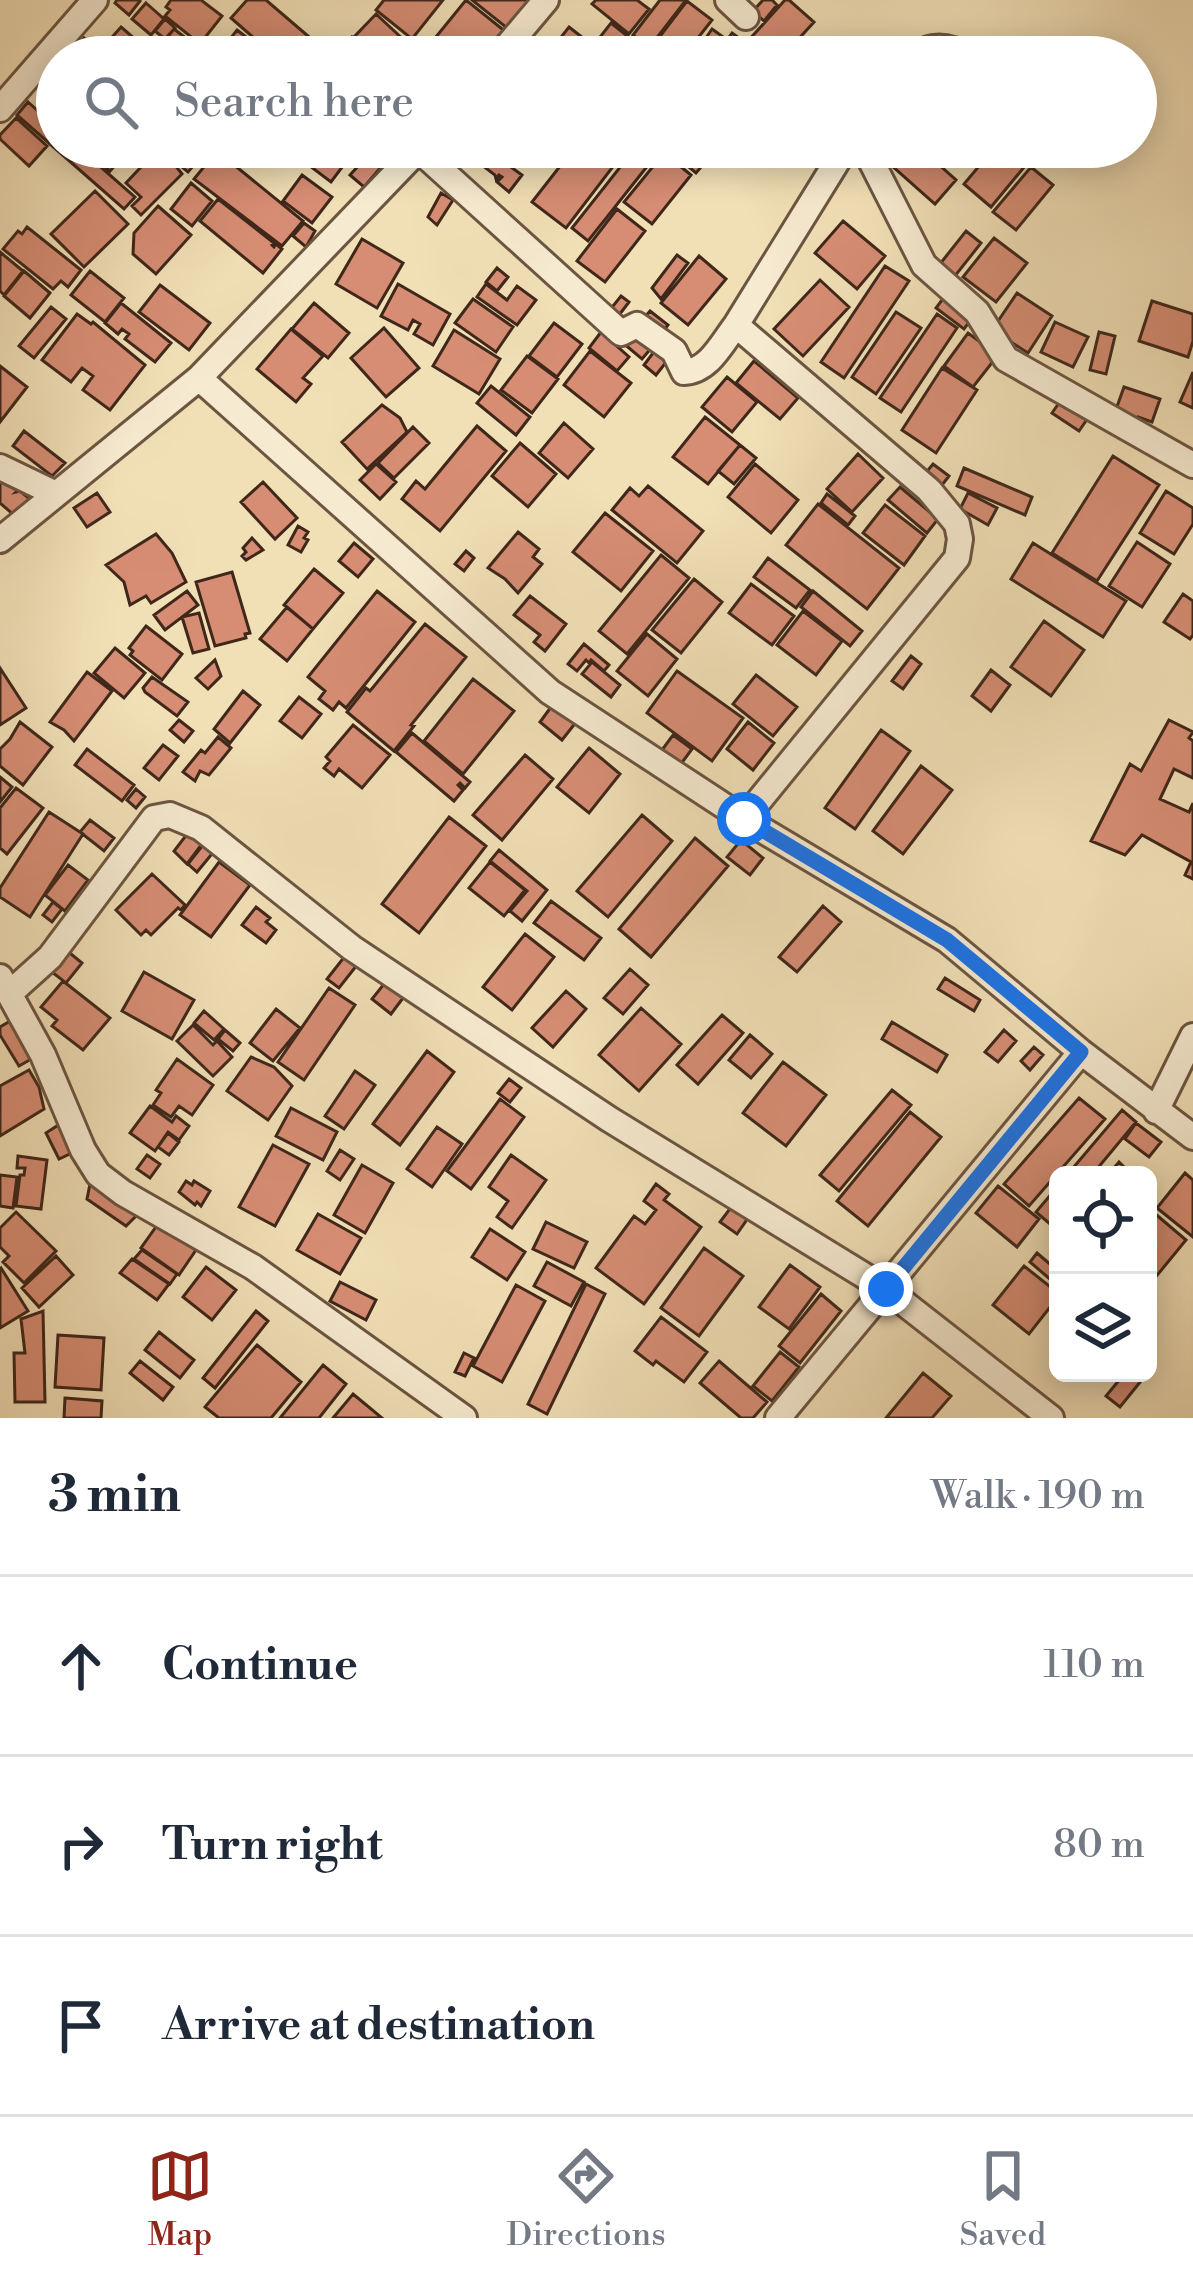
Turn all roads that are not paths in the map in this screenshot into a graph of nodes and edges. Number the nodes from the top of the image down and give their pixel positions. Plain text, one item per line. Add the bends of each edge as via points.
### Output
1 (95, 0) edge
2 (546, 0) edge
3 (64, 36) edge
4 (516, 36) edge
5 (36, 68) edge
6 (0, 109) edge
7 (401, 168) edge
8 (442, 168) edge
9 (833, 168) edge
10 (875, 168) edge
11 (736, 325) junction
12 (199, 378) junction
13 (1193, 465) edge
14 (0, 466) edge
15 (56, 494) junction
16 (0, 540) edge
17 (744, 819) junction
18 (5, 985) edge
19 (1193, 1036) edge
20 (1081, 1052) junction
21 (1156, 1111) junction
22 (1193, 1137) edge
23 (886, 1289) junction
24 (464, 1418) edge
25 (778, 1418) edge
26 (1052, 1418) edge

1 - 3 street
2 - 4 street
5 - 6 street
7 - 12 street
8 - 11 street via 621,333 637,325 674,351 684,372 705,365
9 - 11 street
10 - 13 street via 924,265 977,312 1006,359
11 - 17 street via 929,490 960,539 957,557
12 - 15 street
12 - 17 street via 550,692
14 - 15 street
15 - 16 street
17 - 20 street via 947,940
18 - 23 street via 50,957 154,818 185,819 352,948
18 - 24 street via 98,1174 253,1267
19 - 21 street
20 - 21 street
20 - 23 street
21 - 22 street
23 - 25 street
23 - 26 street

